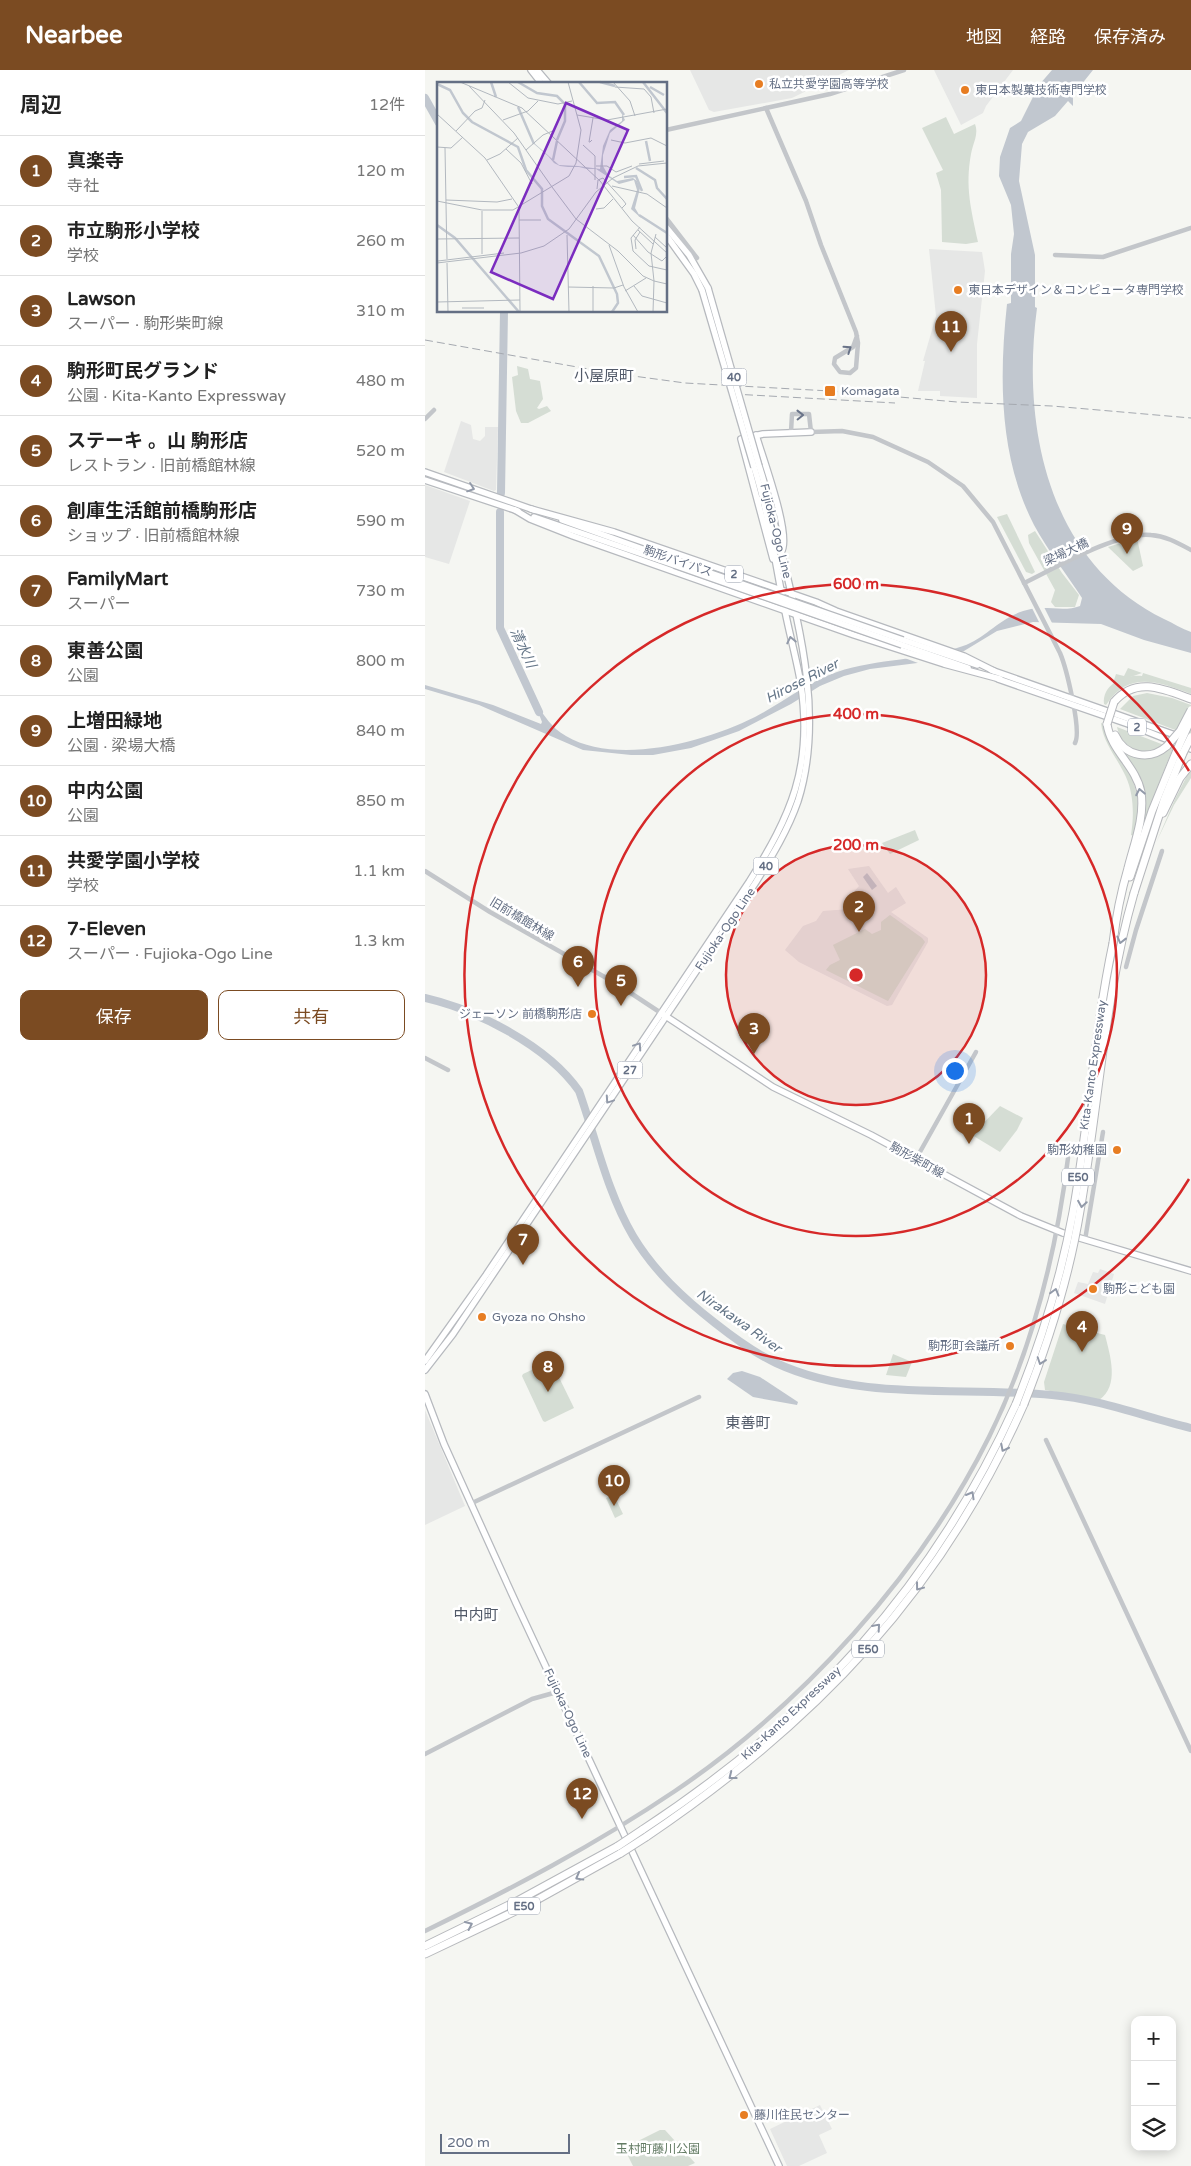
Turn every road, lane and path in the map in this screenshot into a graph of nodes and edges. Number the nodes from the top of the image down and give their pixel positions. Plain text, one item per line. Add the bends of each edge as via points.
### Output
1 (531, 70) edge
2 (537, 70) edge
3 (904, 70) edge
4 (540, 82) edge
5 (547, 82) edge
6 (766, 108) junction
7 (667, 130) edge
8 (667, 219) edge
9 (667, 228) edge
10 (1191, 228) edge
11 (667, 236) edge
12 (1055, 255) dead end
13 (697, 258) dead end
14 (705, 289) junction
15 (857, 336) junction
16 (435, 410) dead end
17 (425, 419) edge
18 (791, 432) junction
19 (811, 432) junction
20 (756, 435) junction
21 (757, 466) junction
22 (425, 472) edge
23 (425, 480) edge
24 (531, 509) junction
25 (515, 510) junction
26 (1191, 550) edge
27 (781, 552) junction
28 (675, 563) junction
29 (777, 570) junction
30 (1024, 583) junction
31 (781, 591) junction
32 (792, 594) junction
33 (784, 610) junction
34 (795, 614) junction
35 (811, 619) junction
36 (798, 626) junction
37 (902, 642) junction
38 (933, 648) junction
39 (1001, 680) junction
40 (804, 686) junction
41 (805, 697) junction
42 (1072, 698) junction
43 (1191, 698) edge
44 (1191, 702) edge
45 (1116, 703) junction
46 (1073, 705) junction
47 (1191, 710) edge
48 (1191, 719) edge
49 (1110, 725) junction
50 (1191, 737) edge
51 (1191, 742) edge
52 (1075, 743) dead end
53 (1191, 749) edge
54 (1180, 751) junction
55 (1191, 764) edge
56 (1144, 842) junction
57 (1162, 851) dead end
58 (425, 871) edge
59 (1126, 967) dead end
60 (661, 1013) junction
61 (667, 1017) junction
62 (976, 1052) dead end
63 (425, 1058) edge
64 (448, 1070) dead end
65 (1103, 1132) dead end
66 (1068, 1158) dead end
67 (915, 1159) junction
68 (1056, 1229) junction
69 (1085, 1240) junction
70 (1191, 1271) edge
71 (425, 1361) edge
72 (425, 1370) edge
73 (425, 1394) edge
74 (699, 1397) dead end
75 (1046, 1440) dead end
76 (470, 1504) junction
77 (557, 1692) junction
78 (1191, 1751) edge
79 (425, 1754) edge
80 (621, 1826) junction
81 (644, 1834) junction
82 (619, 1850) junction
83 (425, 1931) edge
84 (425, 1946) edge
85 (425, 1954) edge
86 (779, 2166) edge

1 - 4 main road
2 - 5 main road
3 - 6 street via 830,94
6 - 7 street
6 - 15 street via 807,201
8 - 13 street
9 - 14 main road, 40 via 694,263
10 - 12 street via 1103,257
11 - 14 main road, 40
14 - 21 main road, 40, bridge
15 -> 15 street via 856,368 852,373 842,373 835,367 835,358 853,347
16 - 17 street
18 - 19 main road
18 -> 19 street via 791,416 794,414 809,414
18 - 20 main road
19 - 30 street via 842,431 866,435 892,444 950,475 988,514
20 - 27 main road via 781,522 785,544
20 - 29 main road via 741,439
21 - 27 main road, Fujioka-Ogo Line / 40
21 - 29 main road, Fujioka-Ogo Line / 40
22 -> 24 main road, 駒形バイパス / 2
23 - 25 main road, 駒形バイパス / 2
24 - 28 main road, 駒形バイパス / 2
24 - 31 main road, 2 via 614,532
25 - 28 main road, 駒形バイパス / 2
25 - 33 main road, 2 via 573,536
26 - 30 street, 梁場大橋 via 1171,539 1146,534 1124,537
27 - 32 main road, Fujioka-Ogo Line / 40
28 - 37 main road, 駒形バイパス / 2, bridge
29 - 31 main road, Fujioka-Ogo Line / 40
30 - 42 street via 1064,662
31 - 32 main road, 2
31 - 33 main road, Fujioka-Ogo Line / 40
32 - 34 main road, Fujioka-Ogo Line / 40
32 - 38 main road, 2
33 - 34 main road, 2
40 -> 33 main road, Fujioka-Ogo Line / 40
34 - 35 main road, 2
34 - 36 main road, Fujioka-Ogo Line / 40
35 - 36 main road
35 - 39 main road, 2
36 - 40 main road, Fujioka-Ogo Line / 40
37 - 38 main road, 駒形バイパス / 2
37 - 39 main road, 駒形バイパス / 2
38 - 42 main road, 2
39 - 46 main road, 2
40 - 41 main road, 40
41 - 60 main road, Fujioka-Ogo Line / 40 via 801,766 780,830
41 - 61 main road, Fujioka-Ogo Line / 40 via 809,734 807,759 790,822 756,882
42 - 46 street
42 - 51 main road, 2
43 - 45 highway via 1143,686 1127,690
44 - 45 highway via 1147,690 1130,694
45 - 49 highway, bridge
46 - 52 street
46 - 53 main road, 2
47 - 49 highway, bridge via 1167,746 1149,755 1132,753 1119,743
48 - 54 highway, Kita-Kanto Expressway / E50, bridge
56 -> 49 highway via 1140,791 1133,771 1111,738
50 - 54 highway, Kita-Kanto Expressway / E50, bridge
54 - 56 highway, Kita-Kanto Expressway / E50
55 - 56 highway
81 -> 56 highway, Kita-Kanto Expressway / E50, bridge via 769,1736 823,1686 879,1626 915,1580 987,1467 1016,1404 1047,1320 1066,1248 1115,920
56 -> 81 highway, Kita-Kanto Expressway / E50, bridge via 1108,1010 1087,1173 1073,1248 1054,1323 1025,1404 993,1470 961,1528 921,1584 885,1630 827,1692 773,1742 697,1802
57 - 59 street
58 - 60 street, 旧前橋館林線
60 - 61 main road, 駒形柴町線
71 -> 60 main road, 27
61 - 67 main road, 駒形柴町線 via 773,1087
61 -> 72 main road, 27 via 453,1334
62 - 67 street
63 - 64 street
65 - 69 street
66 - 68 street
67 - 68 main road, 駒形柴町線 via 1021,1216
68 - 69 main road, 駒形柴町線
68 - 80 street via 1037,1313 1011,1386 988,1438 935,1530 879,1604 838,1651 786,1702 680,1787
69 - 70 main road, 駒形柴町線
73 - 76 main road, Fujioka-Ogo Line
74 - 76 street
75 - 78 street
76 - 77 main road, Fujioka-Ogo Line
77 - 79 street via 532,1700
77 - 80 main road, Fujioka-Ogo Line
80 - 83 street via 505,1892
80 - 86 main road, Fujioka-Ogo Line
81 - 82 highway, Kita-Kanto Expressway / E50, bridge
84 -> 82 highway, Kita-Kanto Expressway / E50
82 -> 85 highway, Kita-Kanto Expressway / E50 via 524,1907

